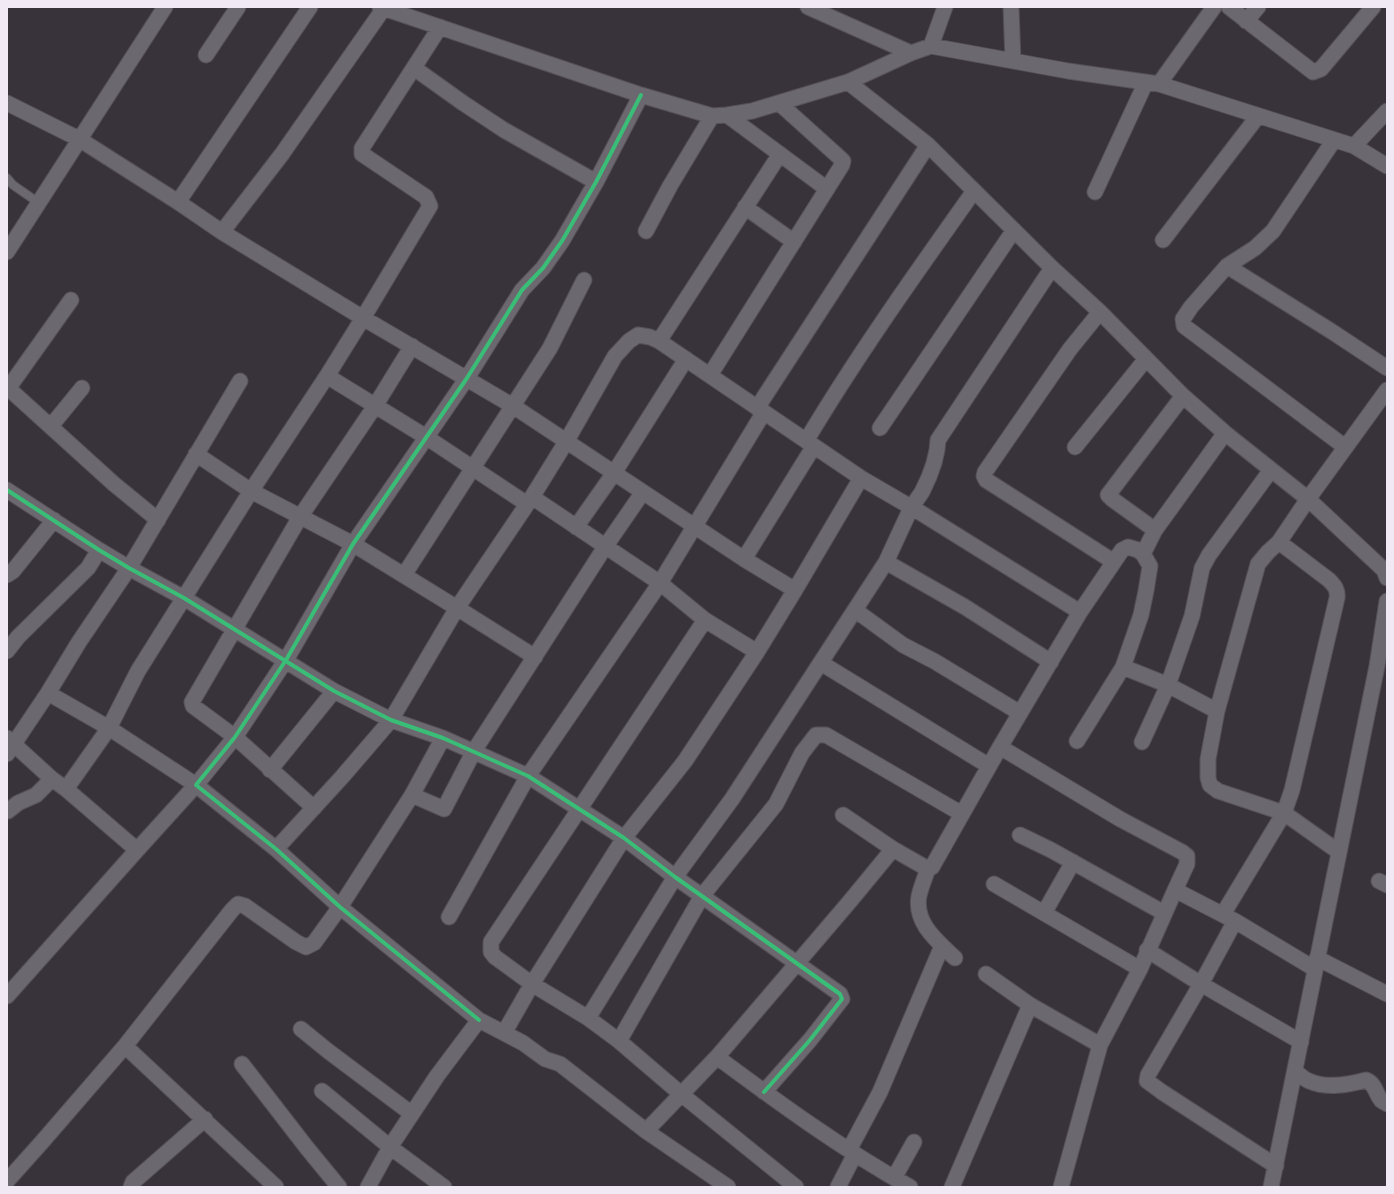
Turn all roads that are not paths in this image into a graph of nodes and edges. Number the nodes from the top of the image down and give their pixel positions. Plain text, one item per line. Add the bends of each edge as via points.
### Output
1 (165, 7) edge
2 (238, 7) edge
3 (310, 7) edge
4 (808, 7) edge
5 (945, 7) edge
6 (1011, 7) edge
7 (1214, 7) edge
8 (1228, 7) edge
9 (1258, 7) edge
10 (1373, 7) edge
11 (382, 8) edge
12 (1246, 22) junction
13 (440, 27) junction
14 (931, 46) junction
15 (911, 53) junction
16 (206, 55) dead end
17 (1013, 61) junction
18 (414, 68) junction
19 (848, 82) junction
20 (1152, 83) junction
21 (641, 95) junction
22 (7, 103) edge
23 (779, 103) junction
24 (1387, 111) edge
25 (727, 115) junction
26 (712, 116) junction
27 (1258, 116) junction
28 (79, 140) junction
29 (1334, 140) junction
30 (928, 145) junction
31 (1354, 146) junction
32 (780, 154) junction
33 (1387, 166) edge
34 (7, 178) edge
35 (596, 182) junction
36 (827, 189) junction
37 (974, 191) junction
38 (1094, 192) dead end
39 (178, 202) junction
40 (39, 203) junction
41 (745, 207) junction
42 (1014, 230) junction
43 (646, 231) dead end
44 (222, 232) junction
45 (1163, 240) dead end
46 (794, 242) junction
47 (7, 252) edge
48 (1227, 266) junction
49 (1052, 268) junction
50 (584, 280) dead end
51 (71, 300) dead end
52 (1100, 312) junction
53 (363, 318) junction
54 (659, 341) junction
55 (412, 346) junction
56 (1146, 358) junction
57 (686, 359) junction
58 (1387, 368) edge
59 (710, 375) junction
60 (327, 376) junction
61 (466, 378) junction
62 (240, 381) dead end
63 (82, 388) dead end
64 (8, 389) edge
65 (1387, 390) edge
66 (1183, 396) junction
67 (375, 406) junction
68 (513, 406) junction
69 (760, 410) junction
70 (51, 426) junction
71 (880, 428) dead end
72 (1225, 433) junction
73 (426, 437) junction
74 (566, 442) junction
75 (810, 444) junction
76 (1345, 447) junction
77 (1075, 448) dead end
78 (196, 454) junction
79 (473, 468) junction
80 (1271, 470) junction
81 (614, 473) junction
82 (861, 478) junction
83 (7, 490) edge
84 (250, 491) junction
85 (643, 492) junction
86 (1308, 498) junction
87 (530, 500) junction
88 (911, 508) junction
89 (300, 517) junction
90 (54, 520) junction
91 (158, 520) junction
92 (695, 525) junction
93 (576, 527) junction
94 (1155, 530) junction
95 (1279, 542) junction
96 (353, 544) junction
97 (604, 547) junction
98 (99, 550) junction
99 (1143, 554) junction
100 (744, 559) junction
101 (886, 562) junction
102 (1114, 562) junction
103 (129, 568) junction
104 (7, 575) edge
105 (404, 575) junction
106 (1387, 578) edge
107 (660, 584) junction
108 (795, 590) junction
109 (184, 598) junction
110 (1387, 601) edge
111 (457, 608) junction
112 (855, 610) junction
113 (1080, 612) junction
114 (705, 620) junction
115 (235, 629) junction
116 (7, 650) edge
117 (756, 652) junction
118 (535, 657) junction
119 (286, 660) junction
120 (821, 662) junction
121 (1051, 662) junction
122 (1123, 667) junction
123 (1382, 667) edge
124 (1168, 685) junction
125 (334, 691) junction
126 (48, 693) junction
127 (1217, 711) junction
128 (1020, 713) junction
129 (391, 720) junction
130 (109, 728) junction
131 (235, 737) junction
132 (443, 738) junction
133 (1077, 741) dead end
134 (1142, 742) dead end
135 (9, 745) edge
136 (1000, 747) junction
137 (474, 751) junction
138 (989, 766) junction
139 (270, 770) junction
140 (528, 776) junction
141 (52, 778) junction
142 (196, 785) junction
143 (66, 789) junction
144 (412, 795) junction
145 (314, 808) junction
146 (580, 808) junction
147 (8, 811) edge
148 (1284, 813) junction
149 (962, 814) junction
150 (843, 815) dead end
151 (1020, 835) dead end
152 (624, 838) junction
153 (276, 849) junction
154 (893, 849) junction
155 (137, 850) junction
156 (1339, 852) junction
157 (1073, 862) junction
158 (928, 869) junction
159 (675, 877) junction
160 (994, 884) dead end
161 (1175, 890) junction
162 (702, 896) junction
163 (340, 906) junction
164 (1044, 913) junction
165 (1164, 914) junction
166 (449, 917) dead end
167 (1229, 918) junction
168 (942, 946) junction
169 (1147, 950) junction
170 (955, 958) dead end
171 (797, 963) junction
172 (1316, 964) junction
173 (1140, 969) junction
174 (986, 974) dead end
175 (532, 984) junction
176 (1201, 984) junction
177 (1387, 994) edge
178 (7, 996) edge
179 (1030, 1005) junction
180 (588, 1018) junction
181 (479, 1020) junction
182 (301, 1029) dead end
183 (504, 1032) junction
184 (618, 1041) junction
185 (1301, 1042) junction
186 (1100, 1045) junction
187 (125, 1046) junction
188 (717, 1057) junction
189 (242, 1064) dead end
190 (1296, 1072) junction
191 (322, 1091) dead end
192 (764, 1092) junction
193 (681, 1094) junction
194 (1387, 1104) edge
195 (412, 1114) junction
196 (204, 1120) junction
197 (646, 1131) junction
198 (914, 1142) dead end
199 (390, 1147) junction
200 (852, 1152) junction
201 (1276, 1166) junction
202 (894, 1178) junction
203 (7, 1181) edge
204 (131, 1187) edge
205 (276, 1187) edge
206 (339, 1187) edge
207 (368, 1187) edge
208 (444, 1187) edge
209 (728, 1187) edge
210 (796, 1187) edge
211 (838, 1187) edge
212 (910, 1187) edge
213 (952, 1187) edge
214 (1061, 1187) edge
215 (1271, 1187) edge

1 - 28 street
2 - 16 street
3 - 39 street
4 - 15 street
5 - 14 street
6 - 17 street
7 - 20 street
8 - 12 street
9 - 12 street
10 - 12 street via 1321,69 1313,72
11 - 13 street
11 - 44 street via 282,154
13 - 18 street
13 - 21 street
14 - 15 street
14 - 17 street
15 - 19 street
17 - 20 street
18 - 35 street via 504,130
18 - 53 street via 362,148 362,154 426,197 430,206
19 - 23 street
19 - 30 street
20 - 27 street
20 - 38 street
21 - 26 street
21 - 35 street
22 - 28 street
23 - 25 street
23 - 36 street via 842,161
24 - 31 street
25 - 26 street
25 - 32 street
26 - 43 street
27 - 29 street
27 - 45 street
28 - 39 street
28 - 40 street
29 - 31 street
29 - 48 street via 1273,231 1255,248
30 - 37 street
30 - 69 street
31 - 33 street
32 - 36 street
32 - 41 street
34 - 40 lane
35 - 61 street via 562,241 544,268 522,290
36 - 46 street
37 - 42 street
37 - 75 street via 832,396
39 - 44 street
40 - 47 street
41 - 46 street
41 - 54 street
42 - 49 street
42 - 71 street
44 - 53 street
46 - 59 street
48 - 58 street
48 - 76 street via 1191,307 1183,319 1184,326
49 - 52 street
49 - 88 street via 938,440 932,470
50 - 68 street via 550,348
51 - 64 street
52 - 56 street
52 - 102 street via 1070,348 984,472 984,476 986,480
53 - 55 street
53 - 60 street
54 - 57 street
54 - 74 street via 638,335 615,356
55 - 61 street
55 - 67 street
56 - 66 street
56 - 77 street
57 - 59 street
57 - 81 street
59 - 69 street
60 - 67 street
60 - 84 street
61 - 68 street
61 - 73 street
62 - 78 street
63 - 70 street
64 - 70 street
65 - 76 street
66 - 72 street
66 - 94 street via 1108,495
67 - 73 street
67 - 89 street
68 - 74 street
68 - 79 street
69 - 75 street
69 - 92 street
70 - 91 street
72 - 80 street
72 - 94 street
73 - 79 street
73 - 96 street
74 - 81 street
74 - 87 street
75 - 82 street
75 - 100 street
76 - 86 street
78 - 84 street
78 - 91 street
79 - 87 street
79 - 105 street
80 - 86 street
80 - 124 street via 1202,568 1192,616
81 - 85 street
81 - 93 street
82 - 88 street
82 - 108 street
83 - 90 street
84 - 89 street
84 - 109 street
85 - 92 street
85 - 97 street
86 - 95 street
86 - 106 street via 1384,570
87 - 93 street
87 - 111 street
88 - 101 street
88 - 113 street
89 - 96 street
89 - 115 street
90 - 98 street
90 - 104 street
91 - 103 street
92 - 100 street
92 - 107 street
93 - 97 street
94 - 99 street
95 - 127 street via 1258,564
95 - 148 street via 1334,584 1338,591 1292,790
96 - 105 street
96 - 119 street
97 - 107 street
97 - 118 street
98 - 103 street
98 - 116 street via 88,568
99 - 102 street via 1128,547 1122,550
99 - 122 street via 1150,566 1147,585 1141,615
100 - 108 street
101 - 112 street
101 - 121 street via 965,607
102 - 113 street
103 - 109 street
103 - 126 street
105 - 111 street
107 - 114 street
107 - 140 street
108 - 117 street
109 - 115 street
109 - 130 street via 138,671
110 - 123 street
111 - 118 street
111 - 129 street
112 - 120 street
112 - 128 street via 903,645
113 - 121 street
114 - 117 street
114 - 146 street
115 - 119 street
115 - 131 street via 192,702 193,706
117 - 152 street via 685,761
118 - 137 street
119 - 125 street
119 - 131 street
120 - 138 street
120 - 159 street via 732,799
121 - 128 street
122 - 124 street
122 - 133 street
123 - 156 street
124 - 127 street
124 - 134 street
125 - 129 street
125 - 139 street
126 - 130 street
126 - 135 street
127 - 148 street via 1208,759 1210,785 1218,791
128 - 136 street
129 - 132 street
129 - 145 street
130 - 142 street
130 - 143 street
131 - 139 street
131 - 142 street
132 - 137 street
132 - 144 street
135 - 141 street
136 - 138 street
136 - 161 street via 1187,856 1187,864
137 - 140 street
137 - 144 street via 444,809
138 - 149 street
139 - 145 street
140 - 146 street
140 - 166 street
141 - 143 street
141 - 147 street via 36,795
142 - 153 street
142 - 155 street
143 - 155 street
144 - 163 street
145 - 153 street
146 - 152 street
146 - 175 street via 491,942 491,952 495,957
148 - 156 street
148 - 167 street
149 - 158 street via 932,867
149 - 162 street via 826,735 816,735 802,753 776,804
150 - 154 street
151 - 157 street
152 - 159 street
152 - 175 street
153 - 163 street
154 - 158 street
154 - 171 street
155 - 178 street
156 - 172 street
157 - 164 street
157 - 165 street
158 - 168 street via 919,897 920,916 923,924
159 - 162 street
159 - 180 street
160 - 164 street
161 - 165 street
161 - 167 street
162 - 171 street
162 - 184 street
163 - 181 street
163 - 187 street via 314,943 306,947 245,906 238,904
164 - 173 street
165 - 169 street
167 - 172 street
167 - 176 street
168 - 170 street
168 - 200 street
169 - 173 street
169 - 176 street
171 - 188 street
171 - 192 street via 840,994 842,999
172 - 177 street
172 - 185 street
173 - 186 street
174 - 179 street
175 - 180 street
175 - 183 street
176 - 185 street
176 - 201 street via 1148,1075 1147,1081
179 - 186 street
179 - 213 street
180 - 184 street
181 - 183 street
181 - 195 street
182 - 195 street
183 - 197 street via 545,1059 560,1064
184 - 193 street
185 - 190 street
186 - 214 street
187 - 196 street
187 - 203 street
188 - 192 street
188 - 193 street
189 - 206 street
190 - 194 street via 1310,1081 1324,1085 1340,1086 1366,1080
190 - 201 street
191 - 199 street
192 - 200 street
193 - 197 street
193 - 210 street
195 - 199 street
196 - 204 street via 133,1182
196 - 205 street
197 - 209 street
198 - 202 street
199 - 207 street
199 - 208 street
200 - 202 street
200 - 211 street
201 - 215 street
202 - 212 street

